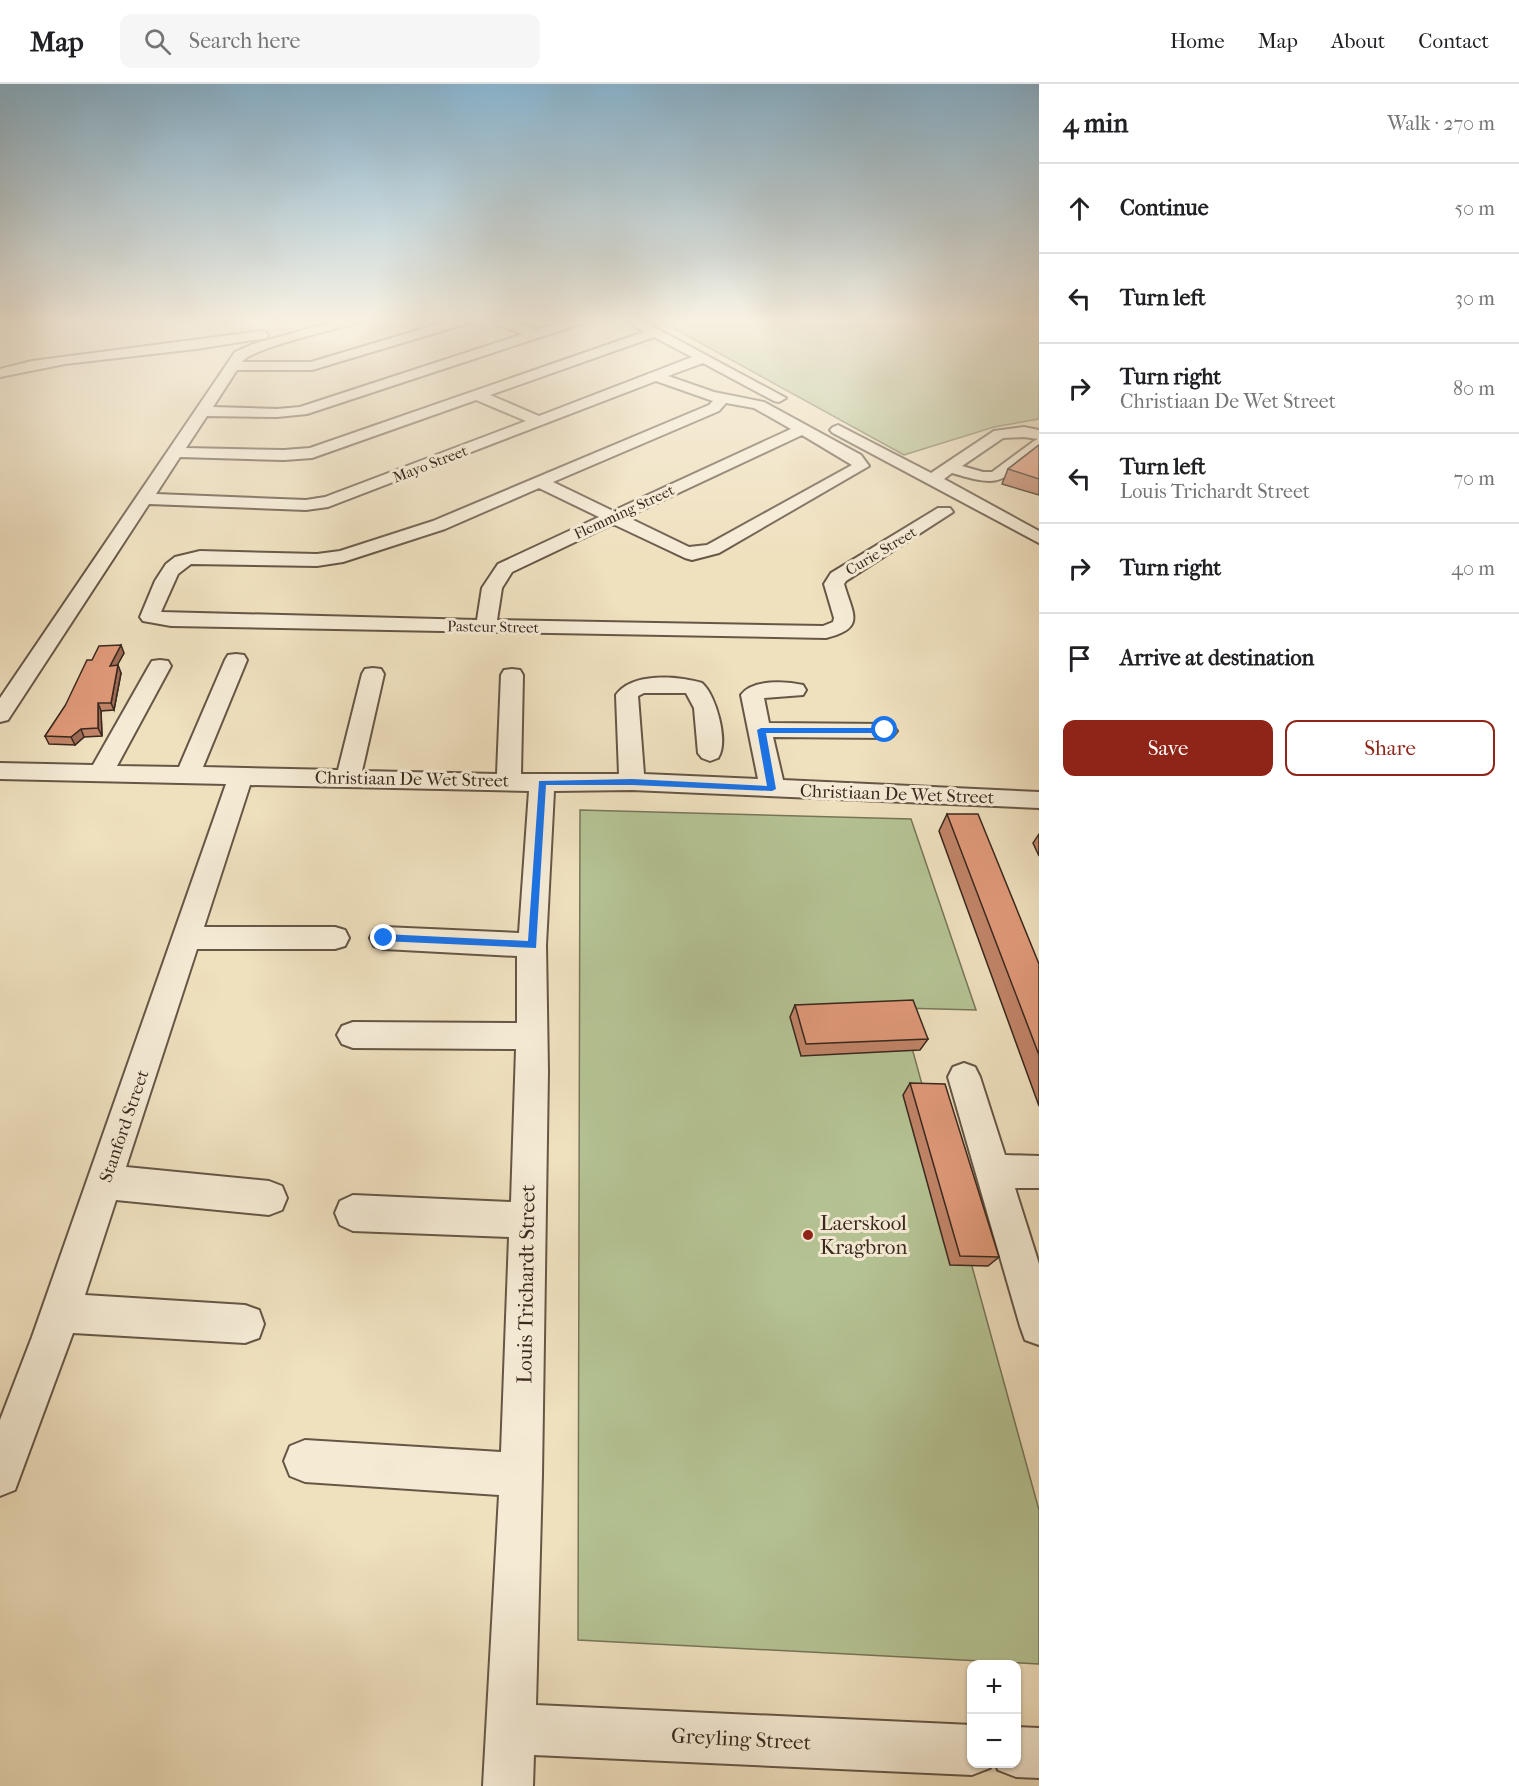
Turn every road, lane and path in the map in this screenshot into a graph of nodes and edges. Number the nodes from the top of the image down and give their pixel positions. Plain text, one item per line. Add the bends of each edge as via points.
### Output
1 (211, 398) edge
2 (340, 398) edge
3 (467, 398) edge
4 (485, 398) edge
5 (597, 398) edge
6 (718, 398) edge
7 (722, 398) edge
8 (779, 398) edge
9 (793, 406) dead end
10 (203, 411) junction
11 (539, 421) junction
12 (824, 422) dead end
13 (802, 429) junction
14 (1039, 435) edge
15 (1039, 444) edge
16 (176, 452) junction
17 (949, 467) junction
18 (539, 482) junction
19 (934, 482) junction
20 (144, 499) junction
21 (944, 512) dead end
22 (612, 518) junction
23 (1039, 538) edge
24 (486, 627) junction
25 (836, 629) joint
26 (236, 660) dead end
27 (160, 666) dead end
28 (374, 674) dead end
29 (512, 675) dead end
30 (795, 690) dead end
31 (0, 715) edge
32 (761, 730) junction
33 (885, 730) dead end
34 (710, 753) dead end
35 (0, 771) edge
36 (101, 773) junction
37 (188, 774) junction
38 (241, 775) junction
39 (349, 777) junction
40 (526, 782) junction
41 (632, 782) junction
42 (772, 789) junction
43 (1039, 800) edge
44 (188, 938) junction
45 (335, 938) dead end
46 (384, 938) dead end
47 (532, 945) junction
48 (353, 1035) dead end
49 (531, 1036) junction
50 (964, 1077) dead end
51 (992, 1170) junction
52 (1039, 1172) edge
53 (105, 1182) junction
54 (268, 1198) dead end
55 (353, 1213) dead end
56 (526, 1220) junction
57 (59, 1313) junction
58 (245, 1324) dead end
59 (1039, 1326) edge
60 (305, 1461) dead end
61 (0, 1475) edge
62 (521, 1475) junction
63 (511, 1729) junction
64 (967, 1750) edge
65 (1021, 1752) edge
66 (1039, 1753) edge
67 (508, 1786) edge

1 - 10 street
2 - 10 street via 286,413
3 - 16 street via 312,453
4 - 11 street
5 - 11 street, Mayo Street
6 - 18 street via 714,408
7 - 13 street via 751,402
8 - 9 street
10 - 16 street
11 - 20 street, Mayo Street via 342,498 315,504
12 - 19 street
13 - 22 street, Flemming Street
13 - 22 street via 855,458 861,466 713,549 692,554
14 - 17 street via 999,434
15 - 17 street via 996,477
16 - 20 street
17 - 19 street via 932,479
18 - 22 street
18 - 24 street, Pasteur Street via 439,525 334,558 184,560 174,566 150,617
19 - 23 street
20 - 31 street
21 - 25 street, Curie Street via 838,577 834,585 844,618 843,625
22 - 24 street, Flemming Street via 505,568 490,588
24 - 25 street, Pasteur Street via 810,633
26 - 37 street
27 - 36 street
28 - 39 street
29 - 40 street, Louis Trichardt Street
30 - 32 street via 759,691 752,695
32 - 33 street
32 - 42 street
34 - 41 street via 704,697 697,689 645,686 632,690 627,695
35 - 36 street, Christiaan De Wet Street
36 - 37 street, Christiaan De Wet Street
37 - 38 street, Christiaan De Wet Street
38 - 39 street, Christiaan De Wet Street
38 - 44 street, Stanford Street
39 - 40 street, Christiaan De Wet Street
40 - 41 street, Christiaan De Wet Street
40 - 47 street, Louis Trichardt Street
41 - 42 street, Christiaan De Wet Street
42 - 43 street, Christiaan De Wet Street
44 - 45 street
44 - 53 street, Stanford Street
46 - 47 street
47 - 49 street, Louis Trichardt Street
48 - 49 street
49 - 56 street, Louis Trichardt Street
50 - 51 street
51 - 52 street
51 - 59 street
53 - 54 street
53 - 57 street, Stanford Street
55 - 56 street
56 - 62 street, Louis Trichardt Street
57 - 58 street
57 - 61 street, Stanford Street
60 - 62 street
62 - 63 street, Louis Trichardt Street
63 - 64 street, Greyling Street
63 - 67 street, Louis Trichardt Street
65 - 66 street

